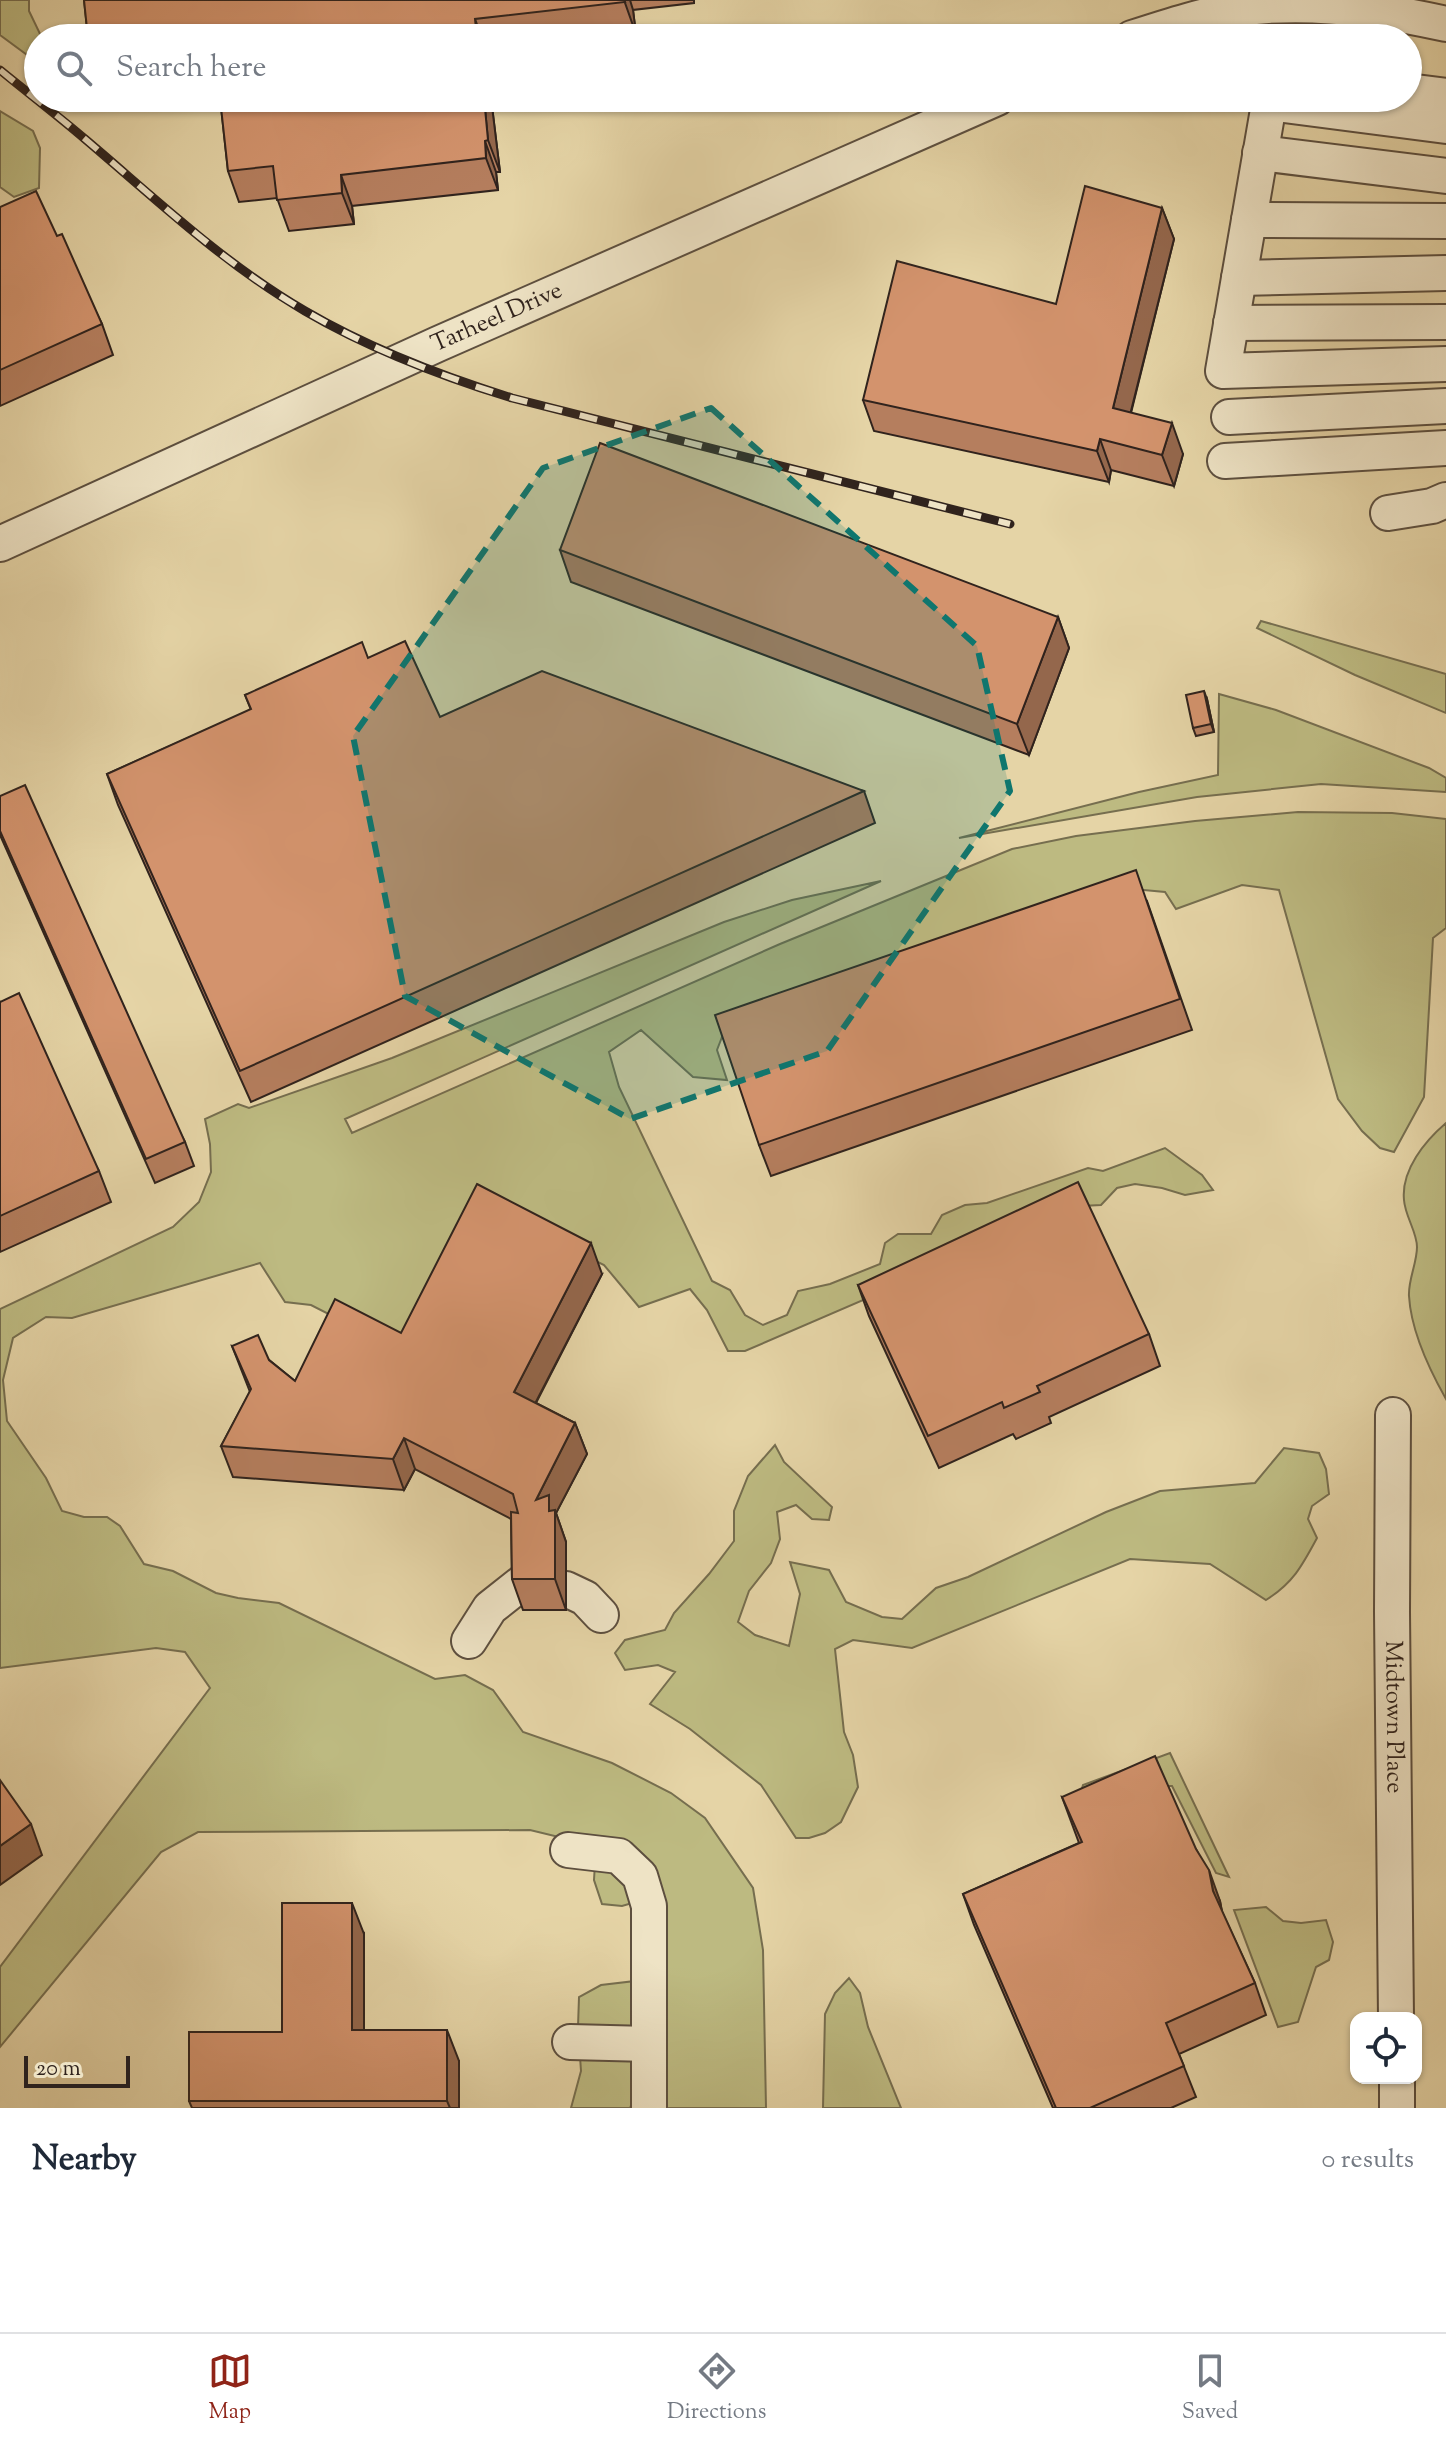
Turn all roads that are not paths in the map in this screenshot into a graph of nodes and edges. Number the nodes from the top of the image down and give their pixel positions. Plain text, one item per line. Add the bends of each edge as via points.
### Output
1 (1179, 24) edge
2 (1446, 24) edge
3 (1422, 93) edge
4 (1446, 96) edge
5 (965, 112) edge
6 (1267, 112) edge
7 (1351, 112) edge
8 (1446, 126) edge
9 (1260, 153) junction
10 (1446, 176) edge
11 (1249, 220) junction
12 (1446, 221) edge
13 (1446, 273) edge
14 (1239, 278) junction
15 (1446, 322) edge
16 (1231, 323) junction
17 (1446, 364) edge
18 (1446, 406) edge
19 (1229, 417) dead end
20 (1446, 448) edge
21 (1225, 461) dead end
22 (1446, 500) edge
23 (1388, 513) dead end
24 (0, 544) edge
25 (1393, 1415) dead end
26 (523, 1582) edge
27 (566, 1589) dead end
28 (601, 1615) dead end
29 (469, 1641) dead end
30 (568, 1850) dead end
31 (1396, 2012) edge
32 (570, 2042) dead end
33 (649, 2044) junction
34 (1397, 2084) edge
35 (649, 2108) edge
36 (1397, 2108) edge

1 - 2 street via 1248,7 1347,5
3 - 4 street
5 - 24 street, Tarheel Drive
6 - 9 street
7 - 8 street
9 - 10 street
9 - 11 street
11 - 12 street
11 - 14 street
13 - 14 street
14 - 16 street
15 - 16 street
16 - 17 street via 1223,371
18 - 19 street
20 - 21 street
22 - 23 street
25 - 31 street, Midtown Place
26 - 29 street via 490,1608
27 - 28 street via 585,1598
30 - 33 street via 619,1856 640,1876 649,1906
32 - 33 street
33 - 35 street
34 - 36 street

